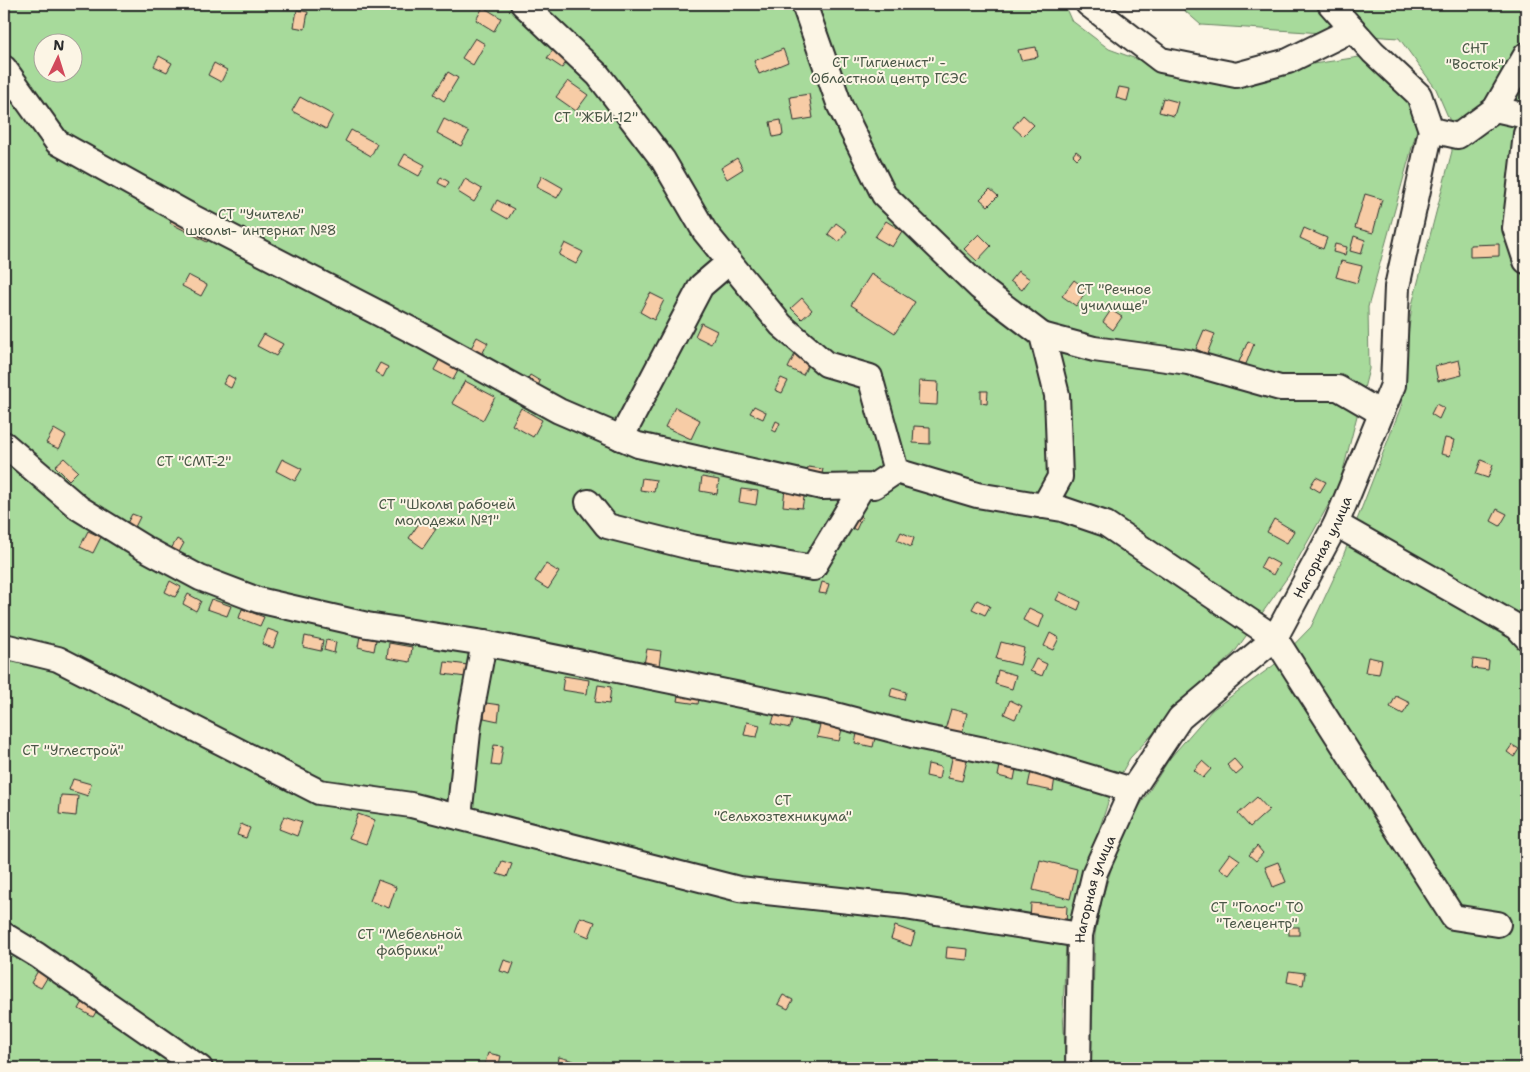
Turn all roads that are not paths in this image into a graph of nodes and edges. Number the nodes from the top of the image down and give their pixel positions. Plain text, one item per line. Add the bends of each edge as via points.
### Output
1 (523, 4) edge
2 (804, 4) edge
3 (1088, 4) edge
4 (1330, 4) edge
5 (1352, 29) junction
6 (1526, 55) edge
7 (4, 68) edge
8 (1495, 109) junction
9 (1526, 116) edge
10 (1431, 130) junction
11 (1526, 134) edge
12 (1526, 261) edge
13 (729, 262) junction
14 (1042, 334) junction
15 (1382, 413) junction
16 (621, 438) junction
17 (4, 444) edge
18 (896, 471) junction
19 (862, 487) junction
20 (588, 502) dead end
21 (1044, 506) junction
22 (1336, 524) junction
23 (1526, 637) edge
24 (1275, 638) junction
25 (484, 643) junction
26 (4, 646) edge
27 (1132, 790) junction
28 (460, 817) junction
29 (1498, 924) dead end
30 (4, 935) edge
31 (1080, 935) junction
32 (200, 1068) edge
33 (1078, 1068) edge

1 - 13 street via 598,74 662,160 705,232
2 - 14 street via 840,106 884,195 979,287
3 - 5 street via 1161,60 1236,75 1288,61
4 - 5 street, Нагорная улица
5 - 10 street, Нагорная улица via 1420,95
6 - 8 street
7 - 16 street via 57,142 559,411
8 - 9 street
8 - 10 street via 1458,136
10 - 15 street, Нагорная улица via 1397,286 1393,384
11 - 12 street via 1515,228
13 - 16 street via 701,286
13 - 18 street via 781,325 826,364 870,377
14 - 15 street via 1094,349 1188,362 1280,388 1338,388
14 - 21 street via 1058,395 1060,477
15 - 22 street, Нагорная улица
16 - 19 street via 638,446 822,487
17 - 25 street via 79,508 200,578 258,600 368,625
18 - 19 street via 874,486
18 - 21 street via 977,495
19 - 20 street via 812,568 691,547 607,526
21 - 24 street via 1106,524
22 - 23 street via 1517,627
22 - 24 street, Нагорная улица
24 - 27 street, Нагорная улица via 1180,718
24 - 29 street via 1453,917
25 - 27 street via 824,712 912,735 1032,760
25 - 28 street via 469,723
26 - 28 street via 58,659 319,792 411,805
27 - 31 street, Нагорная улица via 1096,872
28 - 31 street via 739,889 905,907
30 - 32 street
31 - 33 street, Нагорная улица

